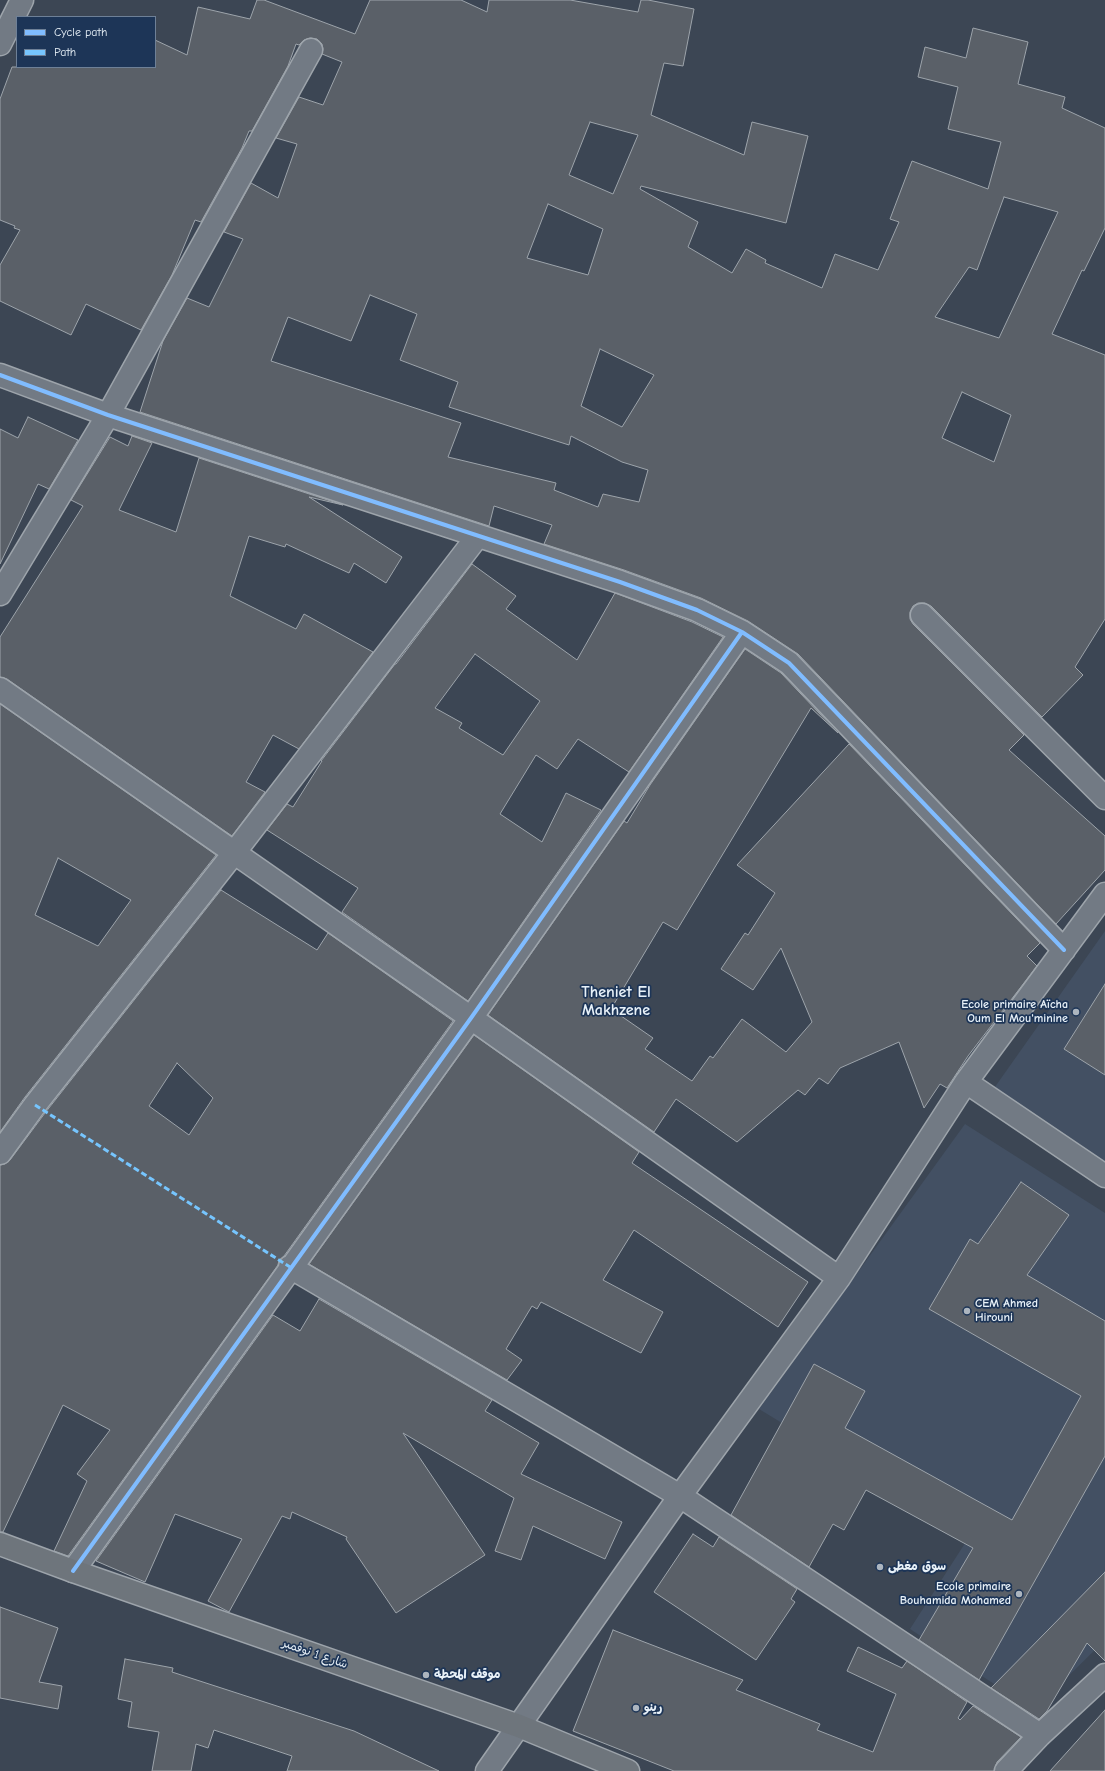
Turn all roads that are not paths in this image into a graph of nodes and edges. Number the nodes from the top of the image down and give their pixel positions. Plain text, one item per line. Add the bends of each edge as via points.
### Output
1 (22, 0) edge
2 (0, 44) edge
3 (311, 50) dead end
4 (0, 375) edge
5 (108, 415) junction
6 (477, 536) junction
7 (0, 594) edge
8 (922, 615) dead end
9 (742, 632) junction
10 (0, 689) edge
11 (1105, 798) edge
12 (234, 853) junction
13 (1105, 894) edge
14 (1064, 950) junction
15 (471, 1018) junction
16 (966, 1082) junction
17 (0, 1153) edge
18 (1105, 1176) edge
19 (290, 1267) junction
20 (839, 1278) junction
21 (680, 1496) junction
22 (0, 1544) edge
23 (73, 1571) junction
24 (1105, 1675) edge
25 (519, 1726) junction
26 (1040, 1735) junction
27 (486, 1771) edge
28 (628, 1771) edge
29 (1006, 1771) edge

1 - 2 street
3 - 5 street
4 - 5 street
5 - 6 street
5 - 7 street
6 - 9 street via 620,582 697,610
6 - 12 street
8 - 11 street
9 - 14 street via 789,663
9 - 15 street
10 - 12 street
12 - 15 street
12 - 17 street
13 - 14 street
14 - 16 street
15 - 19 street
15 - 20 street
16 - 18 street
16 - 20 street
19 - 21 street
19 - 23 street
20 - 21 street
21 - 25 street
21 - 26 street
22 - 23 main road, شارع 1 نوفمبر
23 - 25 main road, شارع 1 نوفمبر
24 - 26 street
25 - 27 street
25 - 28 main road, شارع 1 نوفمبر
26 - 29 street

